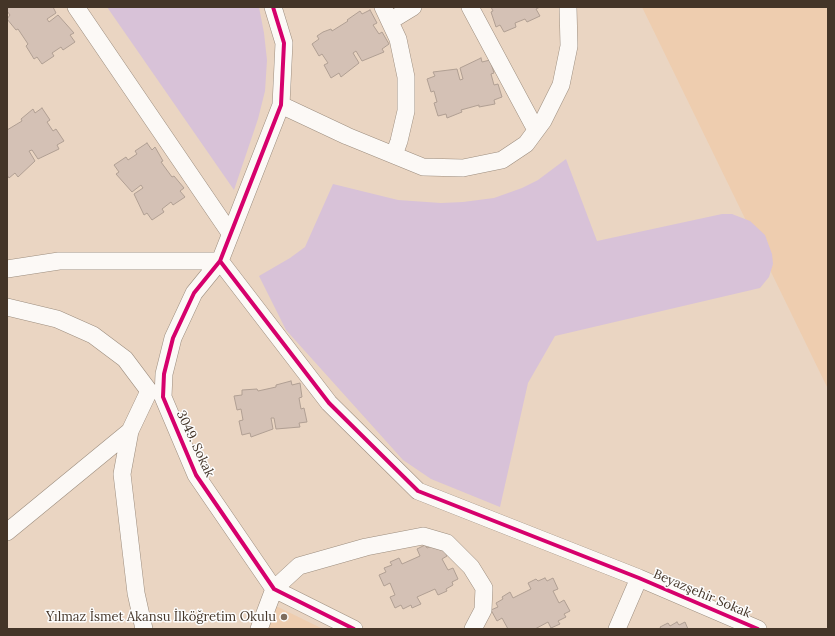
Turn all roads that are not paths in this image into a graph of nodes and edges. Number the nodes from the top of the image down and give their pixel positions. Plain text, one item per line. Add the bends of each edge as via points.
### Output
1 (76, 7) edge
2 (273, 7) edge
3 (413, 7) edge
4 (470, 7) edge
5 (568, 7) edge
6 (386, 14) edge
7 (281, 105) junction
8 (536, 130) junction
9 (394, 155) junction
10 (230, 233) junction
11 (220, 261) junction
12 (7, 269) edge
13 (7, 307) edge
14 (130, 431) junction
15 (7, 532) edge
16 (639, 578) junction
17 (274, 589) junction
18 (144, 629) edge
19 (259, 629) edge
20 (354, 629) edge
21 (473, 629) edge
22 (617, 629) edge
23 (758, 629) edge

1 - 10 street
2 - 7 street, 3049. Sokak via 284,43
3 - 6 street
4 - 8 street
5 - 8 street via 569,46 561,85
6 - 9 street via 403,58 407,96 403,126
7 - 9 street via 346,136
7 - 10 street, 3049. Sokak
8 - 9 street via 526,144 502,160 463,168 422,167
10 - 11 street, 3049. Sokak
11 - 12 street via 59,261
11 - 16 street, Beyazşehir Sokak via 329,403 418,491
11 - 17 street, 3049. Sokak via 194,293 173,338 164,374 163,397 196,475
13 - 14 street via 57,319 93,335 125,359 149,391
14 - 15 street
14 - 18 street via 122,474 136,593
16 - 22 street
16 - 23 street, Beyazşehir Sokak
17 - 19 street
17 - 20 street, 3049. Sokak
17 - 21 street via 299,566 366,547 423,536 447,543 471,567 484,588 482,610

